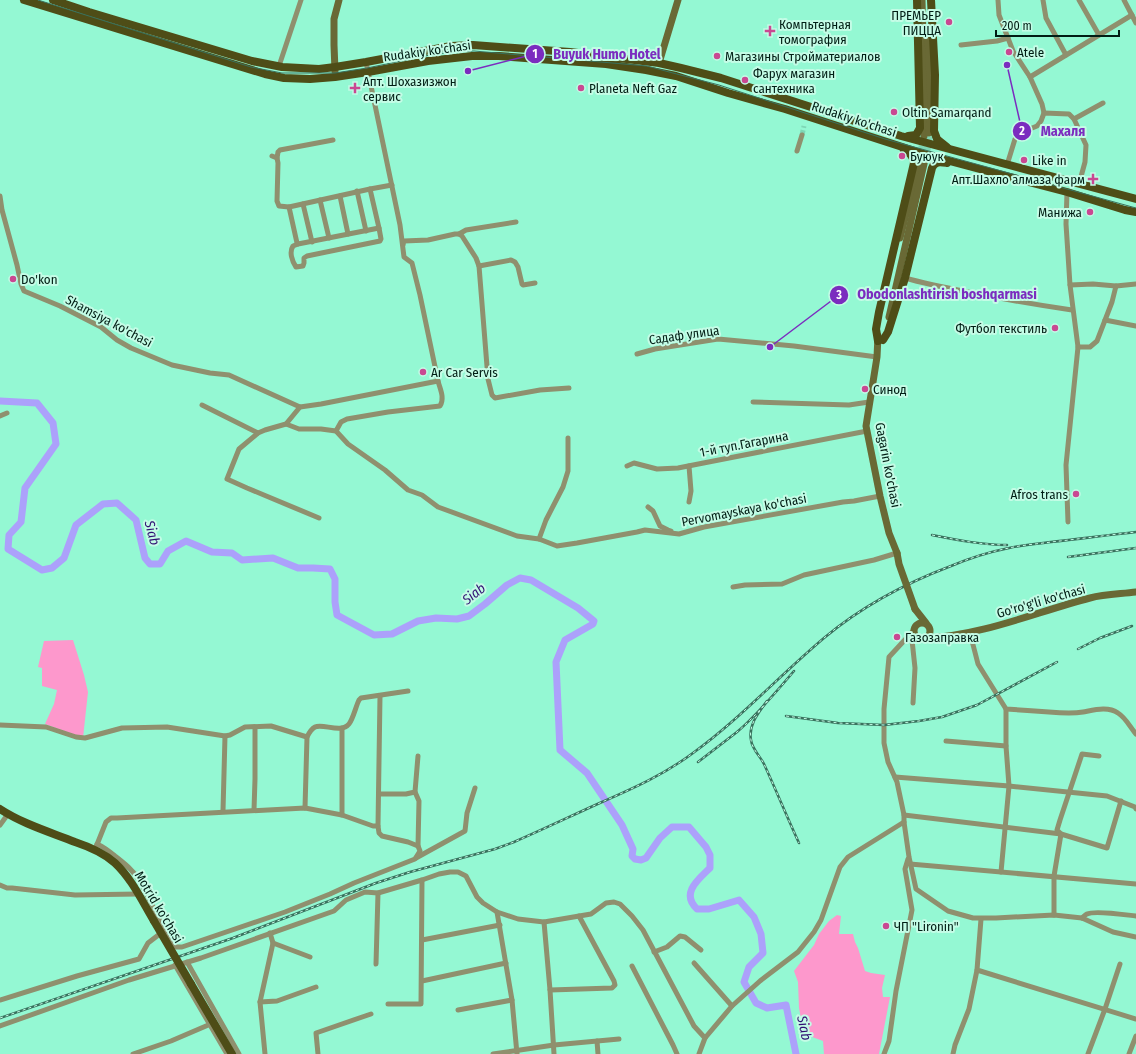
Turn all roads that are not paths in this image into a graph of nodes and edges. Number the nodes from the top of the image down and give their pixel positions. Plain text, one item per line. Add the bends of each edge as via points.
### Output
1 (24, 0) edge
2 (53, 0) edge
3 (301, 0) edge
4 (339, 0) edge
5 (678, 0) edge
6 (918, 0) edge
7 (922, 0) edge
8 (927, 0) edge
9 (931, 0) edge
10 (998, 0) edge
11 (1043, 0) edge
12 (1079, 0) edge
13 (1124, 0) edge
14 (1132, 15) junction
15 (1136, 23) edge
16 (1099, 35) junction
17 (1008, 38) junction
18 (961, 45) dead end
19 (529, 49) junction
20 (1066, 55) junction
21 (528, 58) junction
22 (366, 62) junction
23 (659, 63) junction
24 (279, 66) junction
25 (335, 67) junction
26 (368, 72) junction
27 (335, 77) junction
28 (1030, 77) junction
29 (1103, 103) dead end
30 (833, 113) junction
31 (1044, 113) junction
32 (1074, 119) junction
33 (830, 124) junction
34 (802, 135) tunnel mouth
35 (901, 136) junction
36 (333, 140) dead end
37 (897, 145) junction
38 (797, 151) dead end
39 (955, 151) junction
40 (986, 160) junction
41 (921, 163) tunnel mouth
42 (962, 165) junction
43 (1007, 165) junction
44 (982, 170) junction
45 (1079, 184) junction
46 (392, 185) junction
47 (370, 189) junction
48 (357, 191) junction
49 (1067, 192) junction
50 (0, 196) edge
51 (340, 196) junction
52 (1136, 199) edge
53 (320, 200) junction
54 (303, 204) junction
55 (289, 208) junction
56 (1136, 212) edge
57 (516, 222) dead end
58 (379, 228) junction
59 (366, 231) junction
60 (348, 234) junction
61 (459, 234) junction
62 (329, 238) junction
63 (312, 242) junction
64 (298, 244) junction
65 (402, 246) junction
66 (479, 266) junction
67 (905, 278) junction
68 (535, 283) dead end
69 (1136, 284) edge
70 (1070, 285) junction
71 (1116, 286) junction
72 (1072, 310) junction
73 (1105, 320) junction
74 (1136, 326) edge
75 (880, 341) junction
76 (1078, 347) junction
77 (637, 354) dead end
78 (877, 357) junction
79 (438, 380) junction
80 (569, 388) dead end
81 (753, 402) dead end
82 (870, 402) junction
83 (202, 404) dead end
84 (300, 407) junction
85 (7, 413) dead end
86 (0, 416) edge
87 (286, 424) junction
88 (336, 431) junction
89 (866, 431) junction
90 (258, 433) junction
91 (568, 438) dead end
92 (627, 466) dead end
93 (689, 466) junction
94 (880, 496) junction
95 (689, 502) dead end
96 (648, 507) dead end
97 (319, 518) dead end
98 (1068, 522) dead end
99 (704, 527) junction
100 (539, 539) junction
101 (897, 553) junction
102 (733, 586) dead end
103 (1136, 592) edge
104 (915, 609) junction
105 (928, 626) junction
106 (915, 628) junction
107 (970, 633) junction
108 (952, 635) junction
109 (920, 639) junction
110 (903, 642) junction
111 (408, 691) dead end
112 (380, 696) junction
113 (913, 704) dead end
114 (1007, 709) junction
115 (0, 725) edge
116 (255, 727) junction
117 (342, 728) junction
118 (1136, 734) edge
119 (225, 736) junction
120 (307, 737) junction
121 (946, 740) dead end
122 (1006, 746) junction
123 (418, 756) dead end
124 (1099, 756) dead end
125 (895, 777) junction
126 (1009, 786) junction
127 (475, 788) dead end
128 (416, 792) junction
129 (1068, 792) junction
130 (379, 794) junction
131 (1121, 801) junction
132 (305, 808) junction
133 (0, 809) edge
134 (1136, 809) edge
135 (254, 810) junction
136 (223, 812) junction
137 (8, 814) junction
138 (342, 815) junction
139 (904, 816) junction
140 (904, 822) junction
141 (0, 825) edge
142 (378, 826) junction
143 (1005, 828) junction
144 (1061, 834) junction
145 (418, 846) junction
146 (96, 847) junction
147 (909, 857) junction
148 (415, 858) junction
149 (910, 864) junction
150 (1001, 872) junction
151 (1054, 876) junction
152 (422, 880) junction
153 (1136, 884) edge
154 (0, 885) edge
155 (138, 894) junction
156 (378, 894) junction
157 (497, 912) junction
158 (1054, 915) junction
159 (579, 916) junction
160 (1136, 916) edge
161 (1082, 918) junction
162 (981, 919) junction
163 (544, 922) junction
164 (500, 925) junction
165 (161, 933) junction
166 (270, 933) junction
167 (1136, 937) edge
168 (422, 940) junction
169 (273, 942) junction
170 (701, 950) dead end
171 (654, 952) junction
172 (310, 957) dead end
173 (187, 962) junction
174 (506, 963) junction
175 (694, 963) dead end
176 (376, 964) dead end
177 (1120, 964) dead end
178 (175, 965) junction
179 (632, 966) dead end
180 (977, 970) junction
181 (422, 981) junction
182 (316, 987) dead end
183 (550, 990) junction
184 (0, 1000) edge
185 (512, 1000) junction
186 (260, 1002) junction
187 (388, 1004) dead end
188 (734, 1004) junction
189 (1105, 1009) junction
190 (458, 1010) dead end
191 (371, 1014) dead end
192 (1136, 1019) edge
193 (212, 1024) junction
194 (0, 1026) edge
195 (1136, 1036) edge
196 (705, 1038) junction
197 (619, 1039) dead end
198 (597, 1041) junction
199 (554, 1045) junction
200 (517, 1052) edge
201 (133, 1054) edge
202 (227, 1054) edge
203 (232, 1054) edge
204 (239, 1054) edge
205 (265, 1054) edge
206 (318, 1054) edge
207 (494, 1054) edge
208 (554, 1054) edge
209 (598, 1054) edge
210 (677, 1054) edge
211 (699, 1054) edge
212 (884, 1054) edge
213 (953, 1054) edge
214 (1088, 1054) edge
215 (1129, 1054) edge

1 - 27 main road, Rudakiy ko'chasi via 265,74 284,78
2 - 24 main road, Rudakiy ko'chasi via 244,59
3 - 24 street
4 - 25 main road via 334,20
5 - 23 main road
6 - 35 main road via 920,128 914,136
7 - 8 main road via 926,136 930,105
9 - 39 main road via 935,134 939,141
10 - 17 street via 999,15
11 - 20 street via 1046,18
12 - 16 street
13 - 14 street
14 - 15 street
14 - 16 street
16 - 20 street
17 - 18 street
17 - 28 street via 1013,51
19 - 21 main road
19 - 22 main road, Rudakiy ko'chasi via 451,46
19 - 23 main road, Rudakiy ko'chasi
20 - 28 street
21 - 26 main road, Rudakiy ko'chasi via 452,57
21 - 33 main road, Rudakiy ko'chasi via 606,64 676,76
22 - 25 main road, Rudakiy ko'chasi
22 - 26 street
23 - 30 main road, Rudakiy ko'chasi via 721,78
24 - 25 main road, Rudakiy ko'chasi via 319,69
25 - 27 main road
26 - 27 main road, Rudakiy ko'chasi
26 - 46 street
28 - 31 street
29 - 32 street
30 - 33 main road
30 - 35 main road, Rudakiy ko'chasi
31 - 32 street via 1069,114
31 - 43 street via 1037,126 1020,133 1015,139
32 - 45 street via 1086,144 1085,162
33 - 37 main road, Rudakiy ko'chasi
34 - 38 street
35 - 39 main road, Rudakiy ko'chasi
36 - 55 street via 280,150 274,157 278,163 277,203
37 - 42 main road, Rudakiy ko'chasi
37 - 75 main road via 910,154 914,163 879,312 876,329
39 - 40 main road, Rudakiy ko'chasi
40 - 43 main road, Rudakiy ko'chasi
40 - 44 main road
41 - 75 main road, Gagarin ko'chasi via 880,324
42 - 44 main road, Rudakiy ko'chasi
42 - 67 main road via 938,162 933,166
43 - 45 main road, Rudakiy ko'chasi
44 - 49 main road, Rudakiy ko'chasi
45 - 52 main road, Rudakiy ko'chasi
46 - 47 street
46 - 65 street
47 - 48 street
47 - 58 street
48 - 51 street
48 - 59 street
49 - 56 main road, Rudakiy ko'chasi
49 - 70 street via 1066,224
50 - 84 street, Shamsiya ko'chasi via 24,291 101,327 131,348 172,365 229,375
51 - 53 street
51 - 60 street
53 - 54 street
53 - 62 street
54 - 55 street
54 - 63 street
55 - 64 street
57 - 61 street via 466,230
58 - 59 street
58 - 64 street via 380,241 307,256 304,258 303,266 296,267 290,252 293,246
59 - 60 street
60 - 62 street
61 - 65 street via 428,240 404,241
61 - 66 street
62 - 63 street
63 - 64 street
65 - 79 street via 404,257 412,263
66 - 68 street via 511,260 518,267 522,284
66 - 80 street via 488,379 492,395 495,398
67 - 72 street via 920,283
67 - 75 main road via 888,332
69 - 71 street
70 - 71 street
70 - 72 street
71 - 73 street
72 - 76 street
73 - 74 street
73 - 76 street via 1097,341 1090,347
75 - 78 main road, Gagarin ko'chasi
76 - 98 street via 1066,465
77 - 78 street, Садаф улица via 718,339
78 - 82 main road, Gagarin ko'chasi
79 - 84 street
79 - 88 street via 443,398 440,406 347,420 341,422
81 - 82 street via 849,405
82 - 89 main road, Gagarin ko'chasi
83 - 90 street
84 - 87 street
85 - 86 street
87 - 88 street via 299,429
87 - 90 street
88 - 100 street, Pervomayskaya ko'chasi via 348,444 408,490 422,495 438,507 517,536
89 - 93 street, 1-й туп.Гагарина
89 - 94 main road, Gagarin ko'chasi
90 - 97 street via 239,449 227,479
91 - 100 street via 568,471
92 - 93 street, 1-й туп.Гагарина via 634,463 657,469
93 - 95 street via 692,491
94 - 99 street, Pervomayskaya ko'chasi
94 - 101 main road, Gagarin ko'chasi
96 - 99 street via 653,511 660,526 668,530 679,532
99 - 100 street, Pervomayskaya ko'chasi via 679,534 645,530 557,546
101 - 102 street via 804,575 782,584
101 - 104 main road, Gagarin ko'chasi, bridge
103 - 107 main road, Go'ro'g'li ko'chasi via 1092,598
104 - 105 main road
104 - 106 main road
105 - 106 main road via 922,622
105 - 108 main road, Go'ro'g'li ko'chasi
105 - 109 main road via 930,635
106 - 109 main road via 914,634
106 - 110 street
107 - 108 main road, Go'ro'g'li ko'chasi
107 - 114 street via 978,664
108 - 109 main road, Go'ro'g'li ko'chasi
109 - 110 street
109 - 113 street
110 - 125 street via 889,656 884,709 884,743 888,762
111 - 112 street
112 - 117 street via 358,700 350,724
112 - 130 street
114 - 118 street via 1060,713 1109,709 1118,712
114 - 122 street
115 - 119 street via 46,727 85,738 122,728 167,727
116 - 119 street via 245,727
116 - 120 street via 271,726
116 - 135 street
117 - 120 street via 317,726
117 - 138 street
119 - 136 street
120 - 132 street
121 - 122 street
122 - 126 street
123 - 128 street
124 - 129 street via 1082,754
125 - 126 street
125 - 139 street
126 - 129 street
126 - 143 street
127 - 148 street via 467,813 465,831
128 - 130 street
128 - 145 street via 419,801
129 - 131 street via 1107,796
129 - 144 street via 1057,830
130 - 142 street
131 - 134 street
131 - 144 street via 1107,848
132 - 135 street
132 - 138 street
133 - 137 main road, Motrid ko'chasi
135 - 136 street
136 - 146 street via 111,818 106,822
137 - 141 street
137 - 146 main road, Motrid ko'chasi
138 - 142 street
139 - 140 street
139 - 143 street
140 - 147 street
140 - 188 street via 848,857 840,867 821,920 814,932 798,952
142 - 145 street via 382,836
143 - 144 street
143 - 150 street
144 - 151 street
145 - 148 street via 420,851
146 - 148 street via 110,852 134,874 176,947 199,942 285,912
146 - 155 main road, Motrid ko'chasi via 118,866
147 - 149 street
147 - 212 street via 905,869 912,910 889,1041
149 - 150 street
149 - 162 street via 916,890 948,911
150 - 151 street
151 - 153 street
151 - 158 street
152 - 156 street
152 - 157 street via 439,874 458,872 466,876 477,897
152 - 168 street
154 - 155 street via 7,888 75,895
155 - 165 main road, Motrid ko'chasi, bridge
156 - 166 street via 365,892 346,900 334,911
156 - 176 street
157 - 163 street via 518,919
157 - 164 street
158 - 161 street
158 - 162 street
159 - 163 street
159 - 171 street via 591,914 606,903 620,904 643,930
159 - 183 street via 616,985 612,988
160 - 161 street via 1091,913
161 - 167 street via 1113,932
162 - 180 street
163 - 183 street
164 - 168 street
164 - 174 street
165 - 184 street via 148,943 139,959
165 - 193 main road, Motrid ko'chasi, bridge
166 - 169 street
166 - 173 street
168 - 181 street
169 - 172 street
169 - 186 street
170 - 171 street via 680,936 667,947
171 - 196 street via 694,1026
173 - 178 street
173 - 204 street
174 - 181 street
174 - 185 street
175 - 188 street
177 - 189 street
178 - 193 street
178 - 194 street
179 - 210 street
180 - 189 street
180 - 213 street via 969,1009
181 - 187 street via 421,1004
182 - 186 street via 277,1001
183 - 199 street
185 - 190 street
185 - 200 street
186 - 205 street
188 - 196 street
189 - 192 street
189 - 214 street
191 - 206 street via 316,1033
193 - 201 street
193 - 202 street
193 - 203 main road, Motrid ko'chasi
195 - 215 street
196 - 211 street
197 - 198 street
198 - 199 street
198 - 209 street
199 - 200 street
199 - 208 street
200 - 207 street

